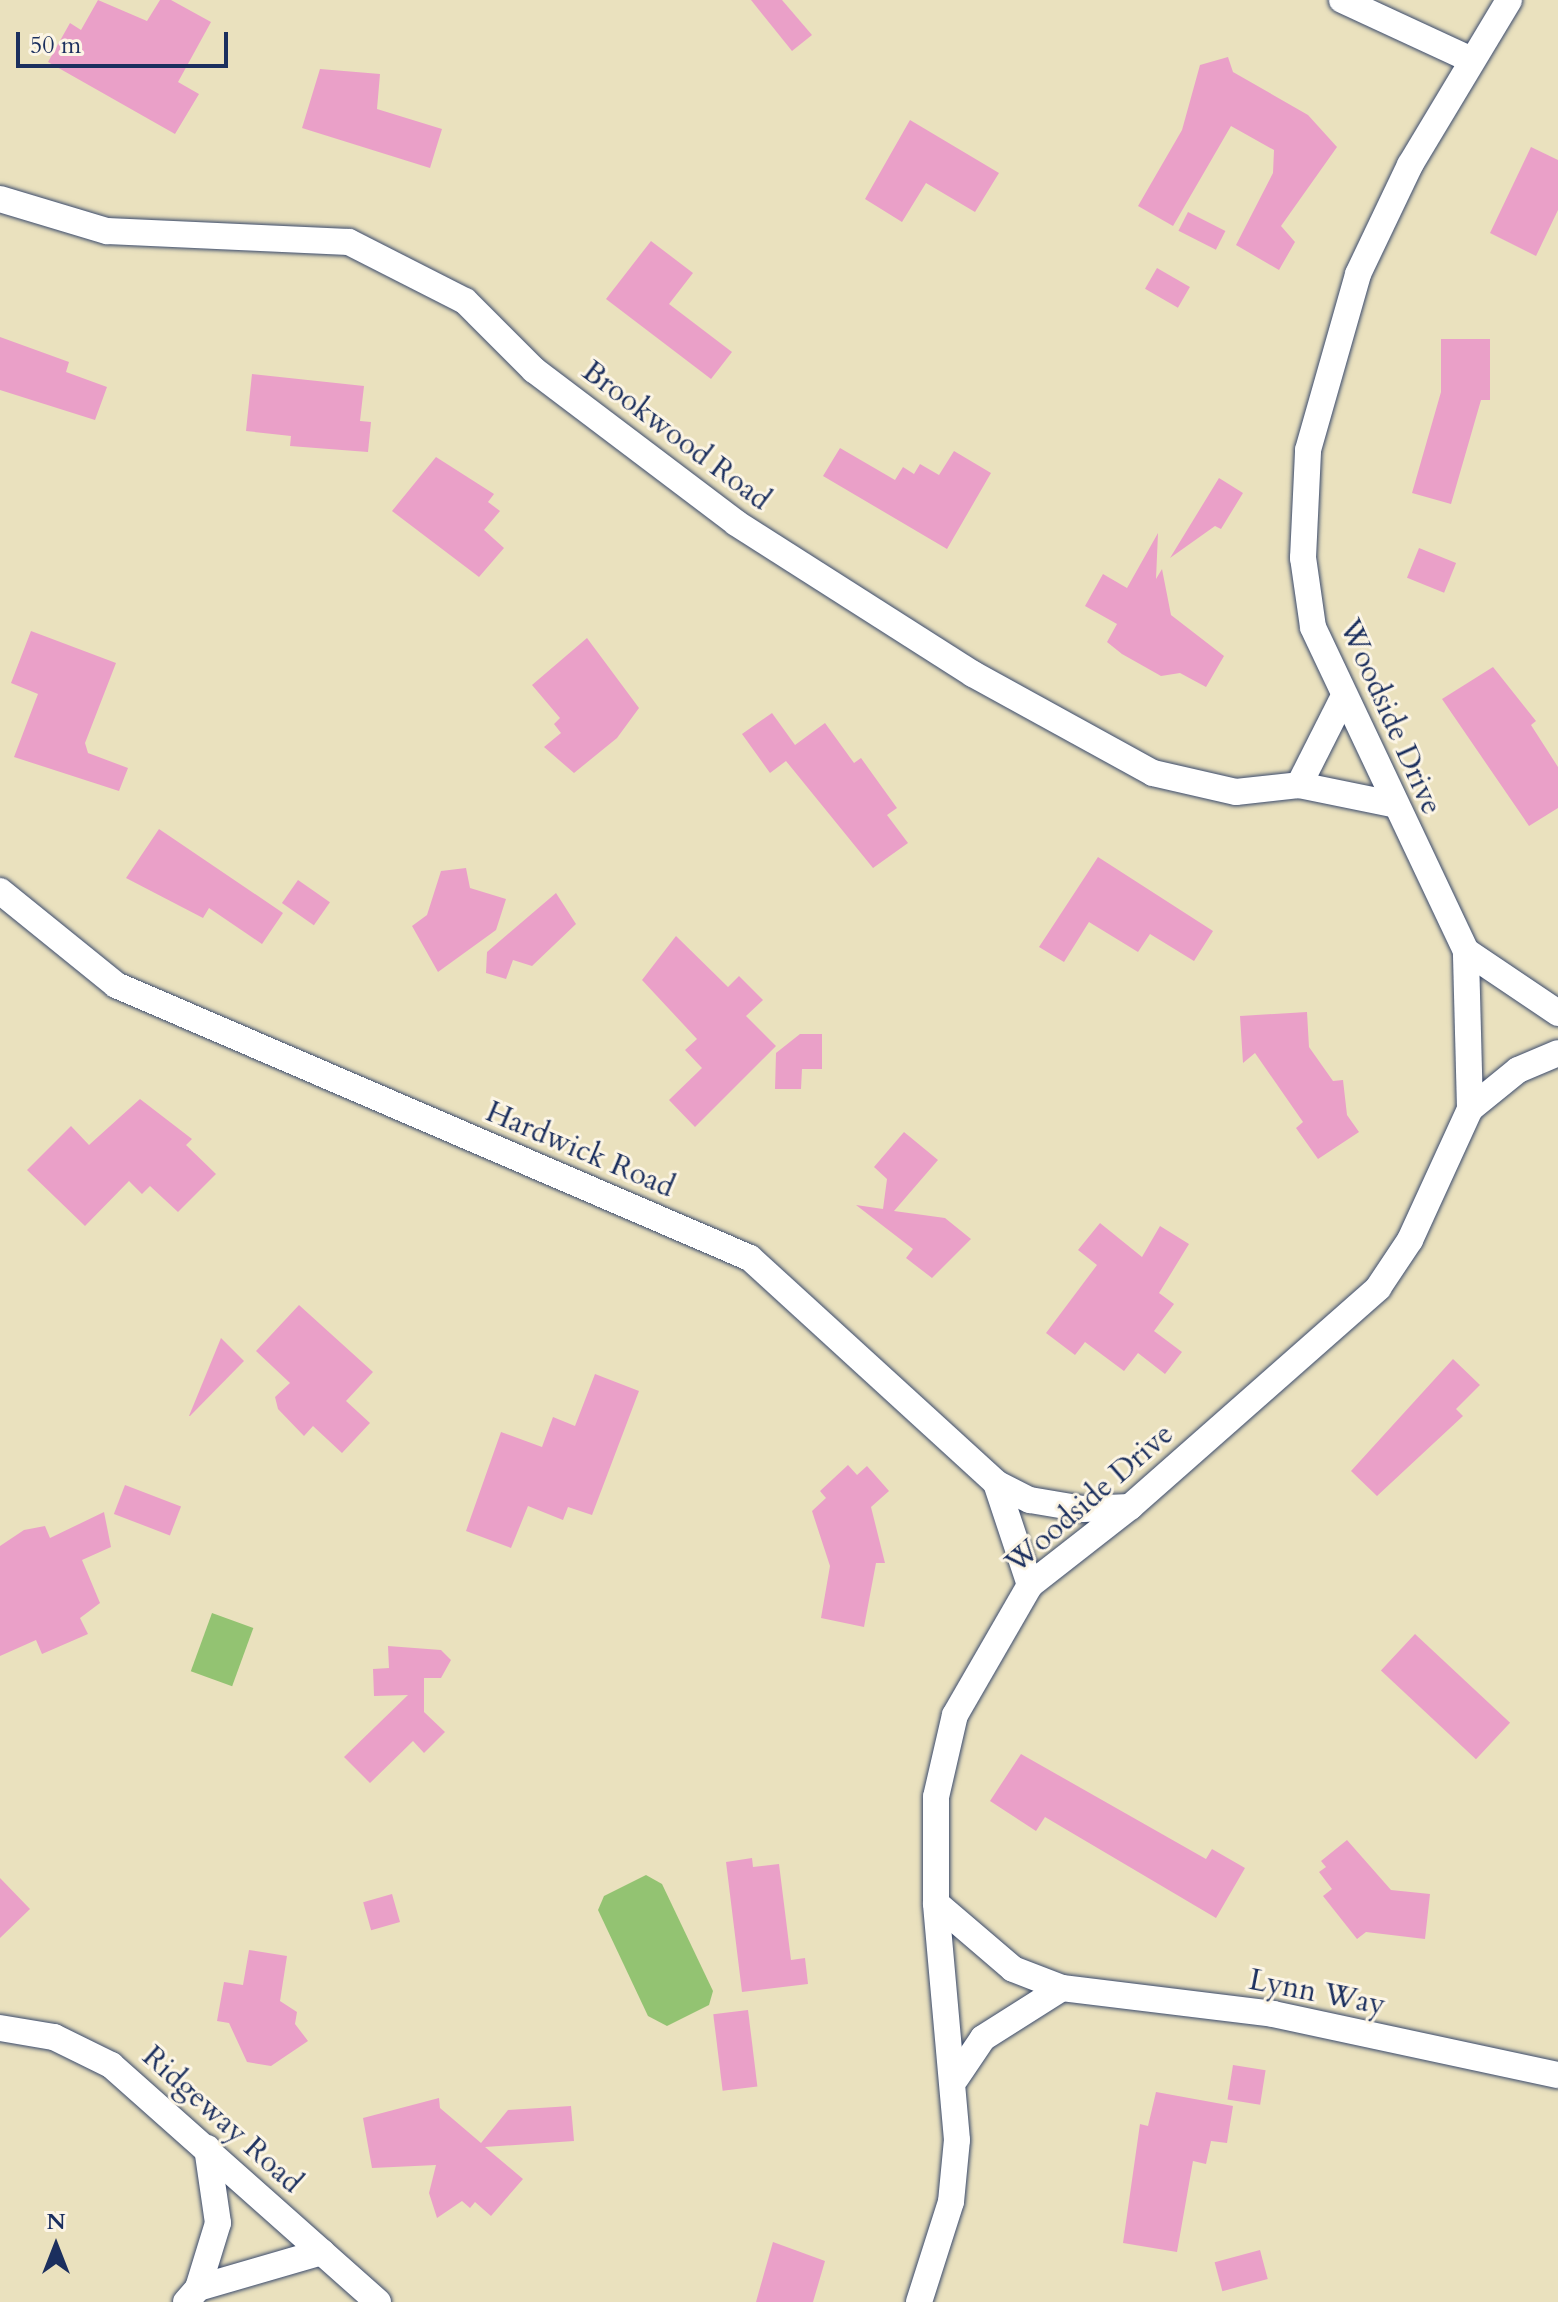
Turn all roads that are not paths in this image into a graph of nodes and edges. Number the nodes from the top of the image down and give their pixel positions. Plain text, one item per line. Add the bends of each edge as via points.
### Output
1 (1342, 0) edge
2 (1509, 0) edge
3 (1472, 60) junction
4 (0, 199) edge
5 (1343, 698) junction
6 (1299, 785) junction
7 (1392, 804) junction
8 (0, 891) edge
9 (1466, 951) junction
10 (1558, 1013) edge
11 (1558, 1053) edge
12 (1470, 1109) junction
13 (996, 1483) junction
14 (1130, 1507) junction
15 (1030, 1585) junction
16 (936, 1903) junction
17 (1062, 1988) junction
18 (0, 2028) edge
19 (1558, 2075) edge
20 (956, 2078) junction
21 (207, 2148) junction
22 (322, 2252) junction
23 (192, 2295) edge
24 (378, 2302) edge
25 (919, 2302) edge

1 - 3 street
2 - 3 street, Woodside Drive
3 - 5 street, Woodside Drive via 1358,274 1308,450 1303,558 1313,627
4 - 6 street, Brookwood Road via 107,231 349,242 465,301 534,370 736,523 973,674 1153,773 1236,792
5 - 6 street
5 - 7 street, Woodside Drive
6 - 7 street, Brookwood Road
7 - 9 street, Woodside Drive
8 - 13 street, Hardwick Road via 116,985 750,1258
9 - 10 street
9 - 12 street, Woodside Drive
11 - 12 street, Woodside Drive via 1518,1070
12 - 14 street, Woodside Drive via 1410,1240 1378,1288
13 - 14 street via 1030,1500 1083,1509
13 - 15 street, Hardwick Road
14 - 15 street, Woodside Drive
15 - 16 street, Woodside Drive via 955,1715 936,1797
16 - 17 street, Lynn Way via 1013,1969
16 - 20 street, Woodside Drive
17 - 19 street, Lynn Way via 1273,2014
17 - 20 street via 983,2038
18 - 21 street, Ridgeway Road via 54,2037 111,2065
20 - 25 street, Woodside Drive via 951,2202
21 - 22 street, Ridgeway Road
21 - 23 street via 218,2223
22 - 23 street
22 - 24 street, Ridgeway Road

